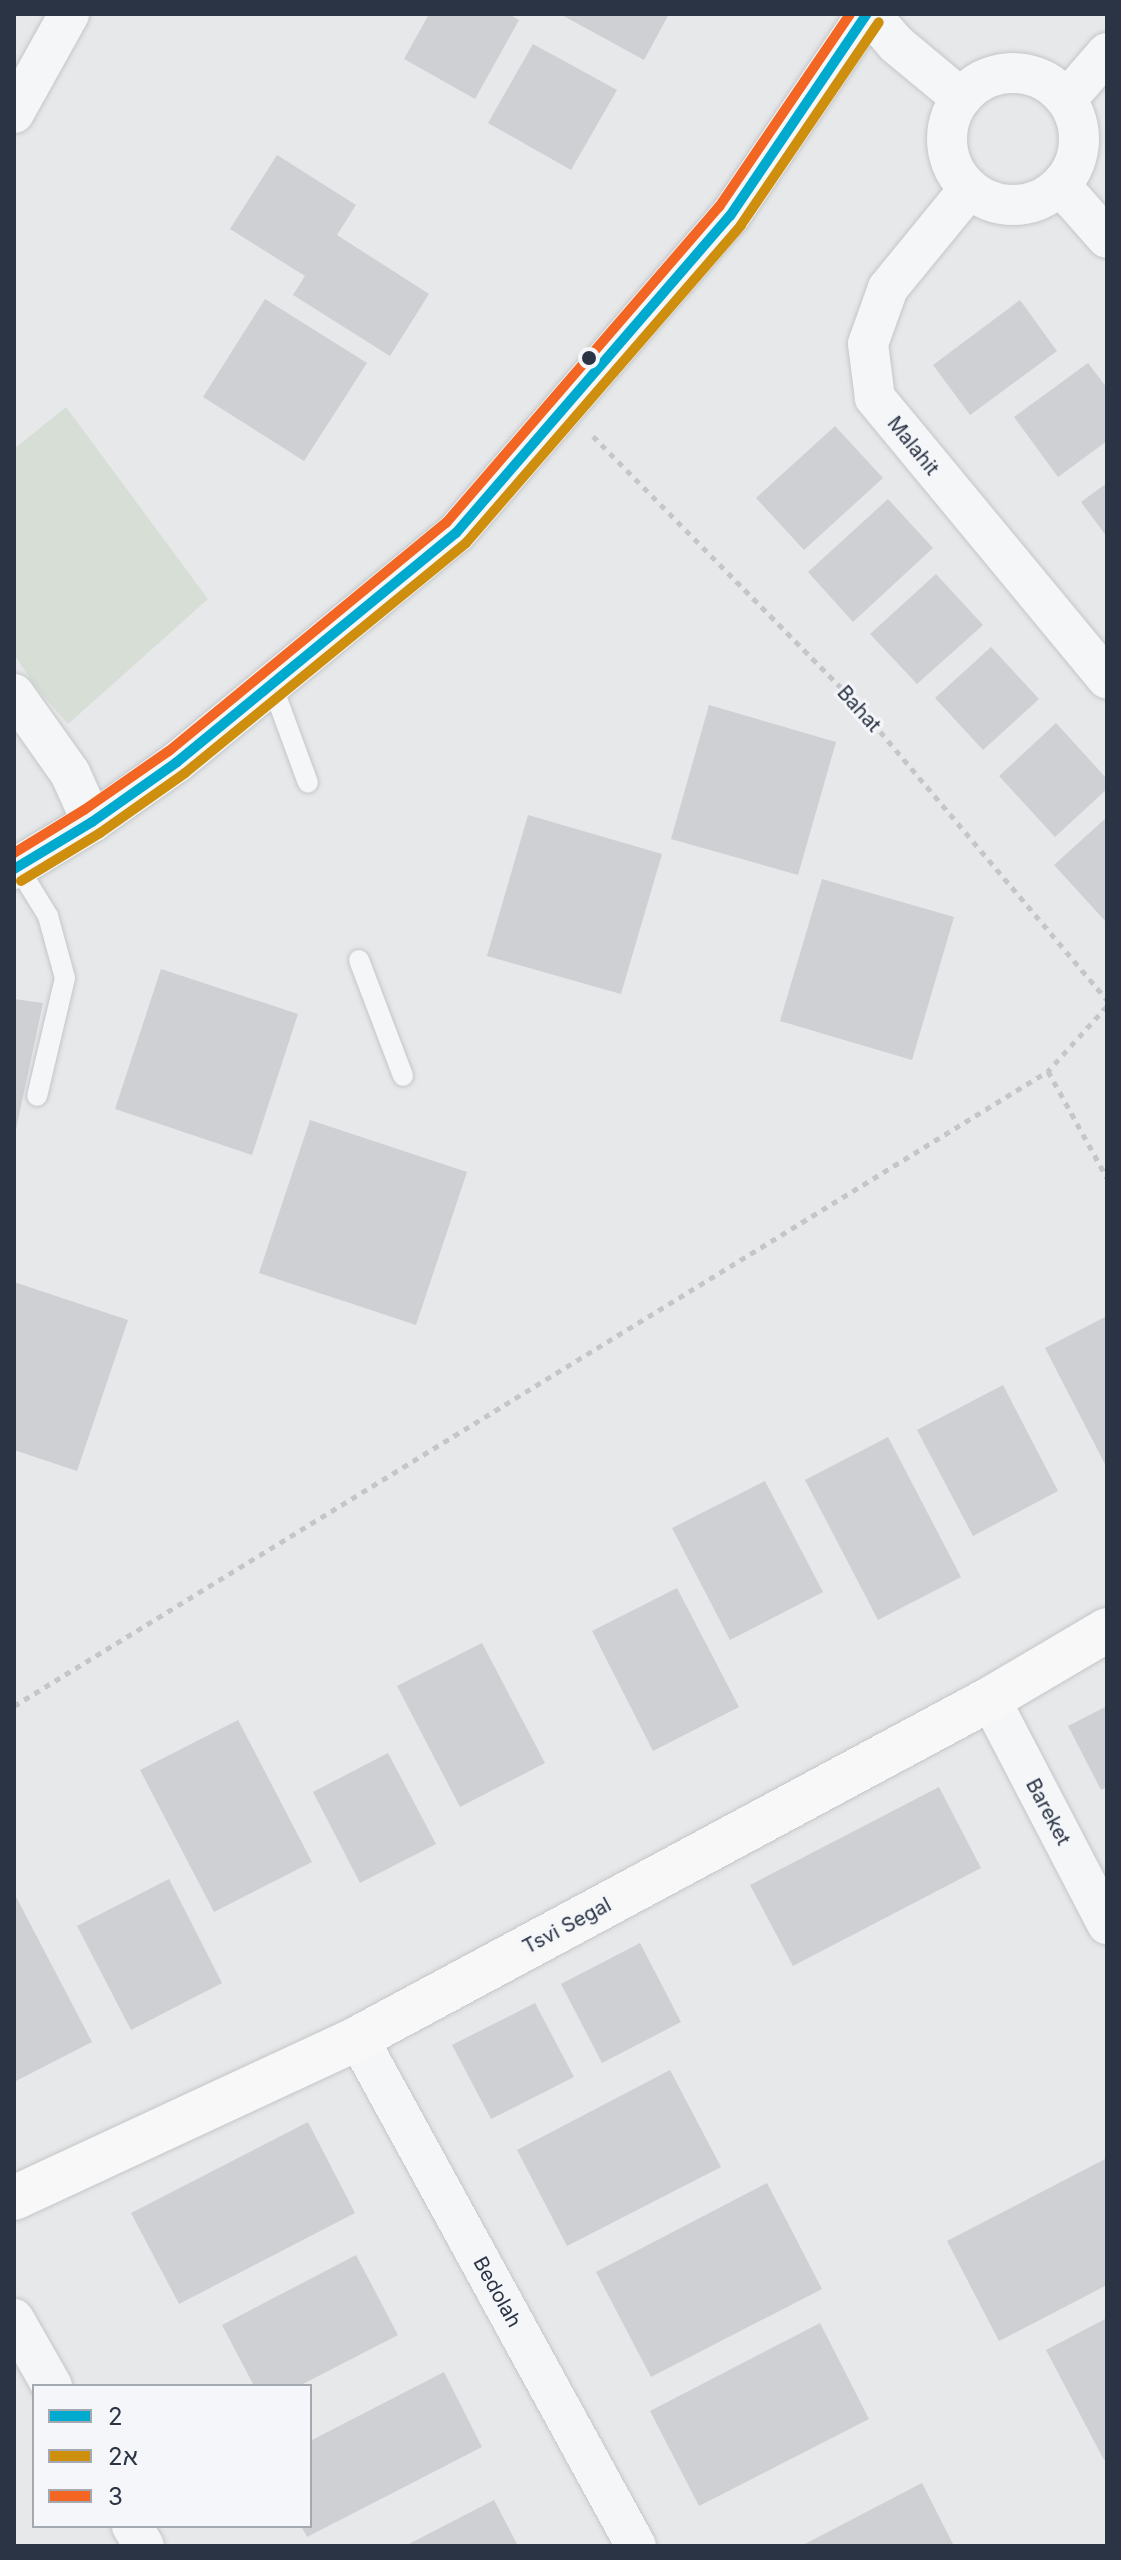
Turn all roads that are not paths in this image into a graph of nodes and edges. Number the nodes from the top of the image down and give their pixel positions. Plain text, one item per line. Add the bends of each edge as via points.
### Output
1 (69, 14) edge
2 (868, 14) edge
3 (1107, 53) edge
4 (961, 98) junction
5 (1067, 99) junction
6 (14, 113) edge
7 (1061, 186) junction
8 (969, 189) junction
9 (1107, 238) edge
10 (1107, 678) edge
11 (272, 685) junction
12 (14, 694) edge
13 (308, 783) dead end
14 (92, 822) junction
15 (16, 868) edge
16 (359, 960) dead end
17 (403, 1076) dead end
18 (37, 1096) dead end
19 (1107, 1630) edge
20 (990, 1699) junction
21 (1107, 1924) edge
22 (358, 2038) junction
23 (14, 2198) edge
24 (14, 2319) edge
25 (51, 2384) edge
26 (133, 2528) edge
27 (144, 2546) edge
28 (636, 2546) edge

1 - 6 street
2 - 4 street
2 - 11 street via 730,216 466,522
3 - 5 street
4 - 5 street via 994,75 1014,73 1043,81
4 - 8 street via 946,135 948,155
5 - 7 street via 1080,134 1072,171
7 - 8 street via 1044,199 1005,206
7 - 9 street
8 - 10 street, Malahit via 888,288 868,344 875,398
11 - 13 lane
11 - 14 street
12 - 14 street via 70,773
14 - 15 street
15 - 18 lane via 48,916 65,978
16 - 17 lane
19 - 20 street, Tsvi Segal
20 - 21 street, Bareket
20 - 22 street, Tsvi Segal
22 - 23 street, Tsvi Segal
22 - 28 street, Bedolah
24 - 25 street
26 - 27 street

